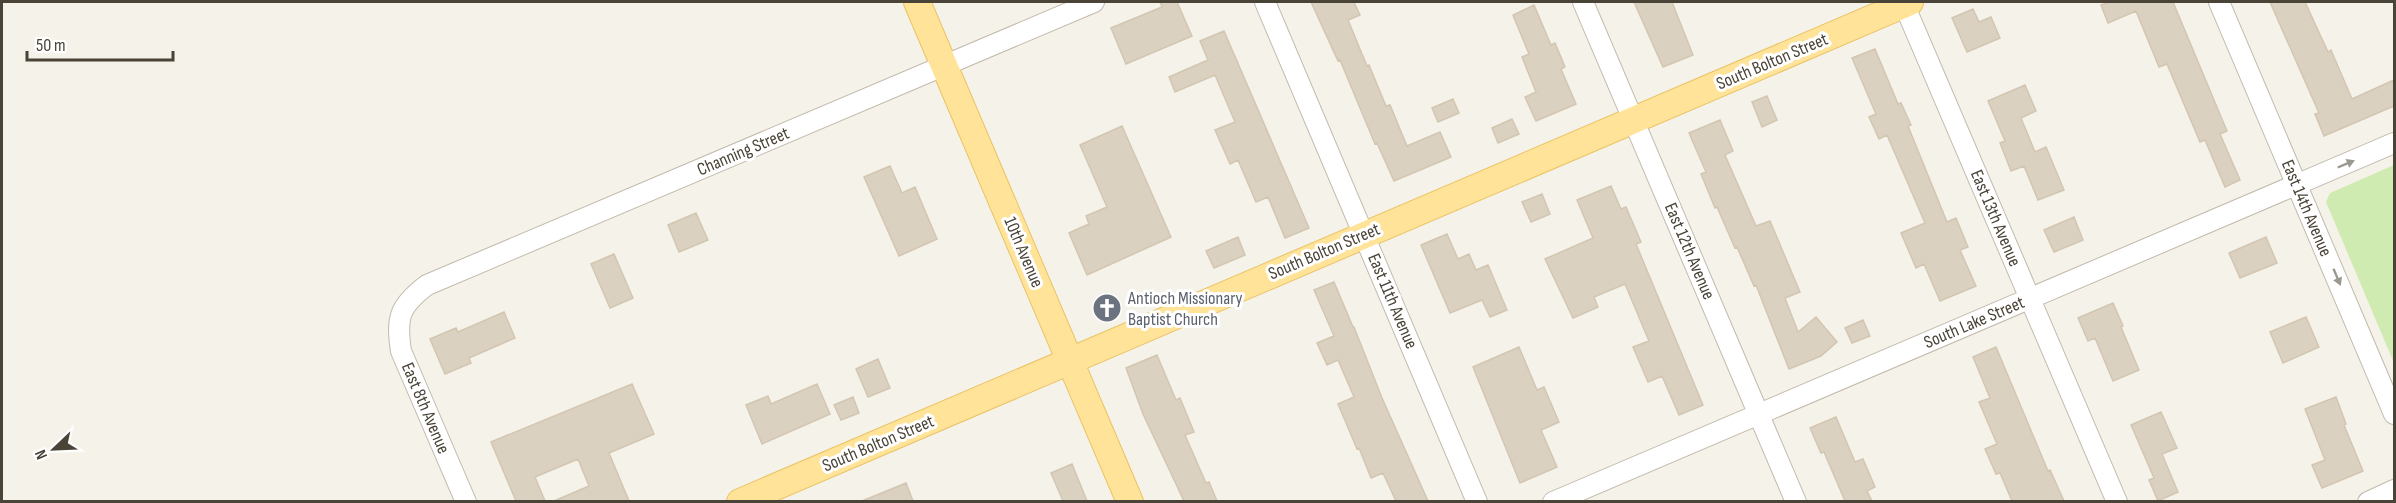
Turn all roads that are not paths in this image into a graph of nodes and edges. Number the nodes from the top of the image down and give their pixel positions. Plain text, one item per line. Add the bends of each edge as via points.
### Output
1 (917, 2) edge
2 (1094, 2) edge
3 (1265, 2) edge
4 (1583, 2) edge
5 (1906, 2) edge
6 (2219, 2) edge
7 (944, 65) junction
8 (1634, 120) junction
9 (2394, 143) edge
10 (2297, 185) junction
11 (1365, 234) junction
12 (2030, 298) junction
13 (401, 311) joint
14 (1070, 360) junction
15 (1758, 413) junction
16 (2394, 414) edge
17 (2394, 490) edge
18 (466, 501) edge
19 (740, 501) edge
20 (1130, 501) edge
21 (1478, 501) edge
22 (1553, 501) edge
23 (1796, 501) edge
24 (2117, 501) edge
25 (2368, 501) edge

1 - 7 main road, 10th Avenue
2 - 7 street, Channing Street
3 - 11 street, East 11th Avenue
4 - 8 street, East 12th Avenue
5 - 8 main road, South Bolton Street
5 - 12 street, East 13th Avenue
6 - 10 street, East 14th Avenue
7 - 13 street, Channing Street via 427,285
7 - 14 main road, 10th Avenue
8 - 11 main road, South Bolton Street
8 - 15 street, East 12th Avenue
10 -> 9 street, South Lake Street
10 - 12 street, South Lake Street
10 -> 16 street, East 14th Avenue
11 - 14 main road, South Bolton Street
11 - 21 street, East 11th Avenue
12 - 15 street, South Lake Street
12 - 24 street, East 13th Avenue
13 - 18 street, East 8th Avenue via 401,351
14 - 19 main road, South Bolton Street
14 - 20 main road, 10th Avenue
15 - 22 street, South Lake Street
15 - 23 street, East 12th Avenue
17 - 25 street

